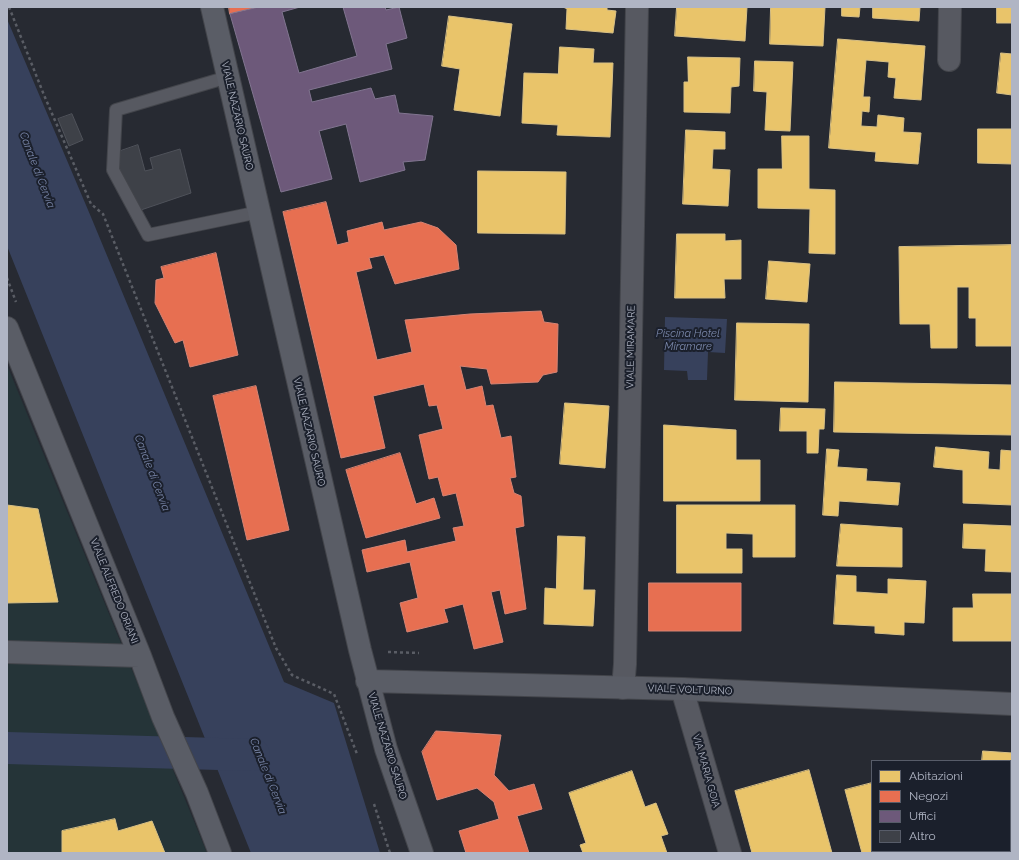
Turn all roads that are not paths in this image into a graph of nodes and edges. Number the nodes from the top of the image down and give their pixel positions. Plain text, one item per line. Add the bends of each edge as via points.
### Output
1 (212, 7) edge
2 (637, 7) edge
3 (950, 7) edge
4 (949, 60) dead end
5 (228, 77) junction
6 (259, 212) junction
7 (7, 328) edge
8 (7, 652) edge
9 (140, 656) junction
10 (367, 680) junction
11 (623, 688) junction
12 (682, 689) junction
13 (1012, 704) edge
14 (220, 853) edge
15 (422, 853) edge
16 (730, 853) edge

1 - 5 street, VIALE NAZARIO SAURO
2 - 11 street, VIALE MIRAMARE
3 - 4 street
5 - 6 street, VIALE NAZARIO SAURO
5 - 6 lane via 116,110 113,170 148,235
6 - 10 street, VIALE NAZARIO SAURO
7 - 9 street, VIALE ALFREDO ORIANI
8 - 9 street
9 - 14 street, VIALE ALFREDO ORIANI
10 - 11 street, VIALE VOLTURNO
10 - 15 street, VIALE NAZARIO SAURO via 386,750
11 - 12 street, VIALE VOLTURNO
12 - 13 street, VIALE VOLTURNO
12 - 16 street, VIA MARIA GOIA

